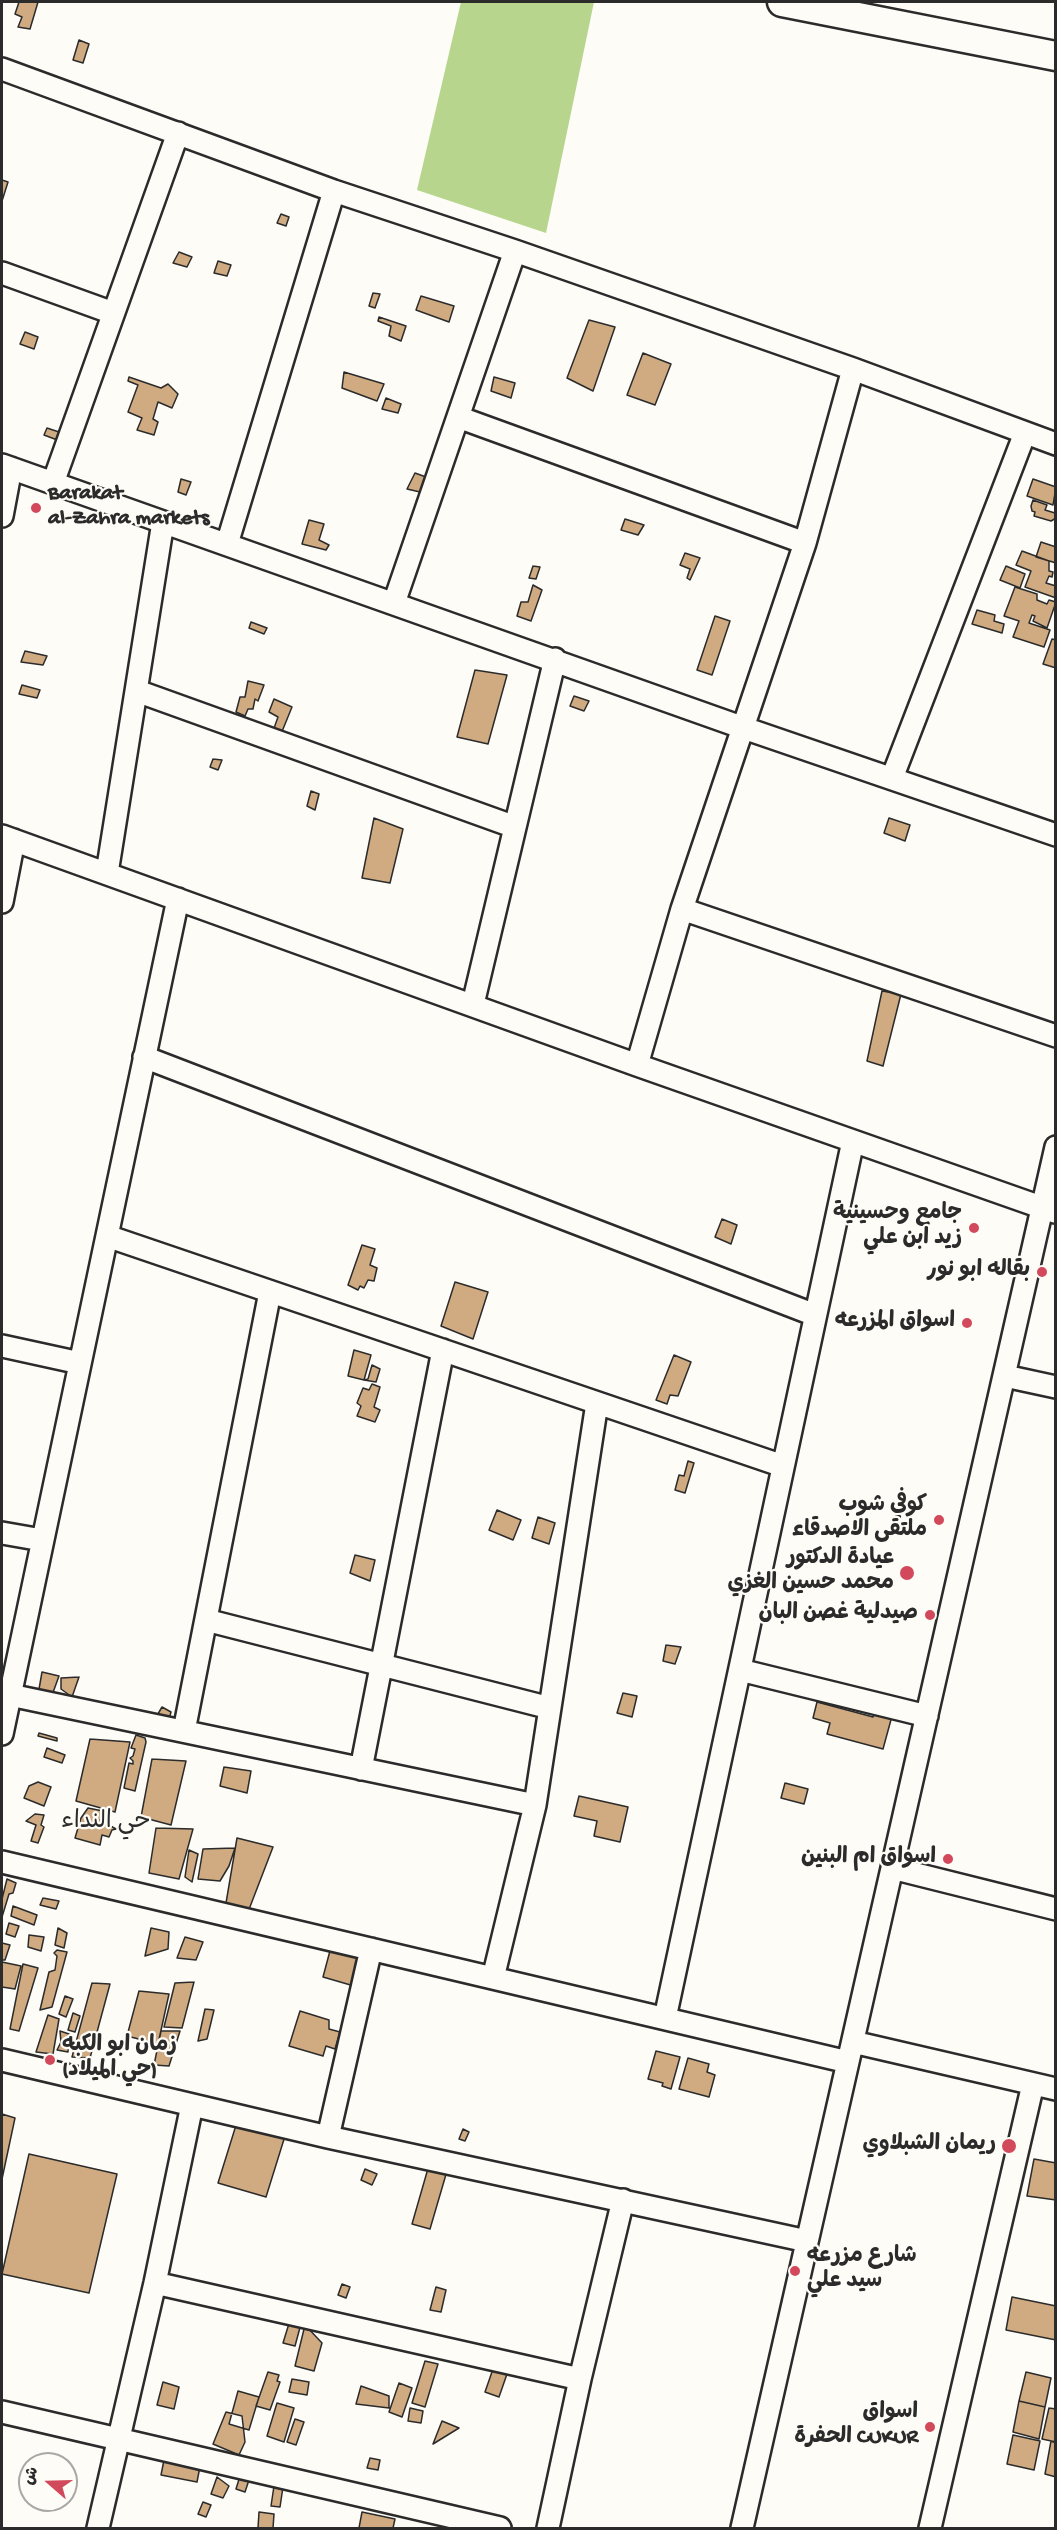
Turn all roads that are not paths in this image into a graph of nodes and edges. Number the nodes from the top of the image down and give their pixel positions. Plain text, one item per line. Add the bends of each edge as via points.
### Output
1 (782, 2) edge
2 (1056, 56) edge
3 (2, 69) edge
4 (178, 133) junction
5 (334, 192) junction
6 (515, 251) junction
7 (2, 273) edge
8 (113, 313) junction
9 (852, 369) junction
10 (458, 417) junction
11 (1025, 433) junction
12 (1056, 444) edge
13 (6, 467) edge
14 (53, 483) junction
15 (2, 516) edge
16 (163, 522) junction
17 (805, 543) junction
18 (227, 544) junction
19 (394, 603) junction
20 (555, 659) junction
21 (137, 691) junction
22 (741, 727) junction
23 (892, 778) junction
24 (515, 827) junction
25 (1056, 835) edge
26 (8, 838) edge
27 (107, 873) junction
28 (178, 899) junction
29 (2, 902) edge
30 (682, 909) junction
31 (473, 1004) junction
32 (1056, 1036) edge
33 (144, 1057) junction
34 (637, 1065) junction
35 (853, 1141) junction
36 (1056, 1147) edge
37 (1049, 1210) edge
38 (107, 1236) junction
39 (270, 1292) junction
40 (815, 1315) junction
41 (2, 1346) edge
42 (443, 1350) junction
43 (80, 1363) junction
44 (1005, 1376) junction
45 (1056, 1387) edge
46 (597, 1403) junction
47 (783, 1466) junction
48 (2, 1533) edge
49 (42, 1540) junction
50 (206, 1620) junction
51 (380, 1665) junction
52 (740, 1670) junction
53 (10, 1695) junction
54 (550, 1708) junction
55 (927, 1716) junction
56 (184, 1731) junction
57 (2, 1734) edge
58 (361, 1769) junction
59 (535, 1805) junction
60 (2, 1862) edge
61 (892, 1868) junction
62 (1056, 1909) edge
63 (371, 1949) junction
64 (493, 1978) junction
65 (665, 2018) junction
66 (851, 2052) junction
67 (2, 2060) edge
68 (1033, 2084) junction
69 (1056, 2089) edge
70 (192, 2105) junction
71 (328, 2137) junction
72 (623, 2200) junction
73 (807, 2241) junction
74 (155, 2283) junction
75 (580, 2379) junction
76 (2, 2412) edge
77 (118, 2439) junction
78 (98, 2529) edge
79 (500, 2529) edge
80 (548, 2529) edge
81 (742, 2529) edge
82 (930, 2529) edge

1 - 2 main road
3 - 4 street
4 - 5 street
4 - 8 street
5 - 6 street
5 - 18 street
6 - 9 street
6 - 10 street
7 - 8 street
8 - 14 street
9 - 11 street
9 - 17 street
10 - 17 street
10 - 19 street
11 - 12 street
11 - 23 street
13 - 14 street
13 - 15 street
14 - 16 street
16 - 18 street
16 - 21 street
17 - 22 street
18 - 19 street
19 - 20 street
20 - 22 street
20 - 24 street
21 - 24 street
21 - 27 street
22 - 23 street
22 - 30 street
23 - 25 street
24 - 31 street
26 - 27 street
26 - 29 street
27 - 28 street
28 - 31 street
28 - 33 street
30 - 32 street
30 - 34 street
31 - 34 street
33 - 38 street
33 - 40 street
34 - 35 street
35 - 37 street
35 - 40 street
36 - 37 street
37 - 44 street
38 - 39 street
38 - 43 street
39 - 42 street
39 - 50 street
40 - 47 street
41 - 43 street
42 - 46 street
42 - 51 street
43 - 49 street
44 - 45 street
44 - 55 street
46 - 47 street
46 - 54 street
47 - 52 street
48 - 49 street
49 - 53 street
50 - 51 street
50 - 56 street
51 - 54 street
51 - 58 street
52 - 55 street
52 - 65 street
53 - 56 street
53 - 57 street
54 - 59 street
55 - 61 street
56 - 58 street
58 - 59 street
59 - 64 street
60 - 63 street
61 - 62 street
61 - 66 street
63 - 64 street
63 - 71 street
64 - 65 street
65 - 66 street
66 - 68 street
66 - 73 street
67 - 70 street
68 - 69 street
68 - 82 street
70 - 71 street
70 - 74 street
71 - 72 street
72 - 73 street
72 - 75 street
73 - 81 street
74 - 75 street
74 - 77 street
75 - 80 street
76 - 77 street
77 - 78 street
77 - 79 street

